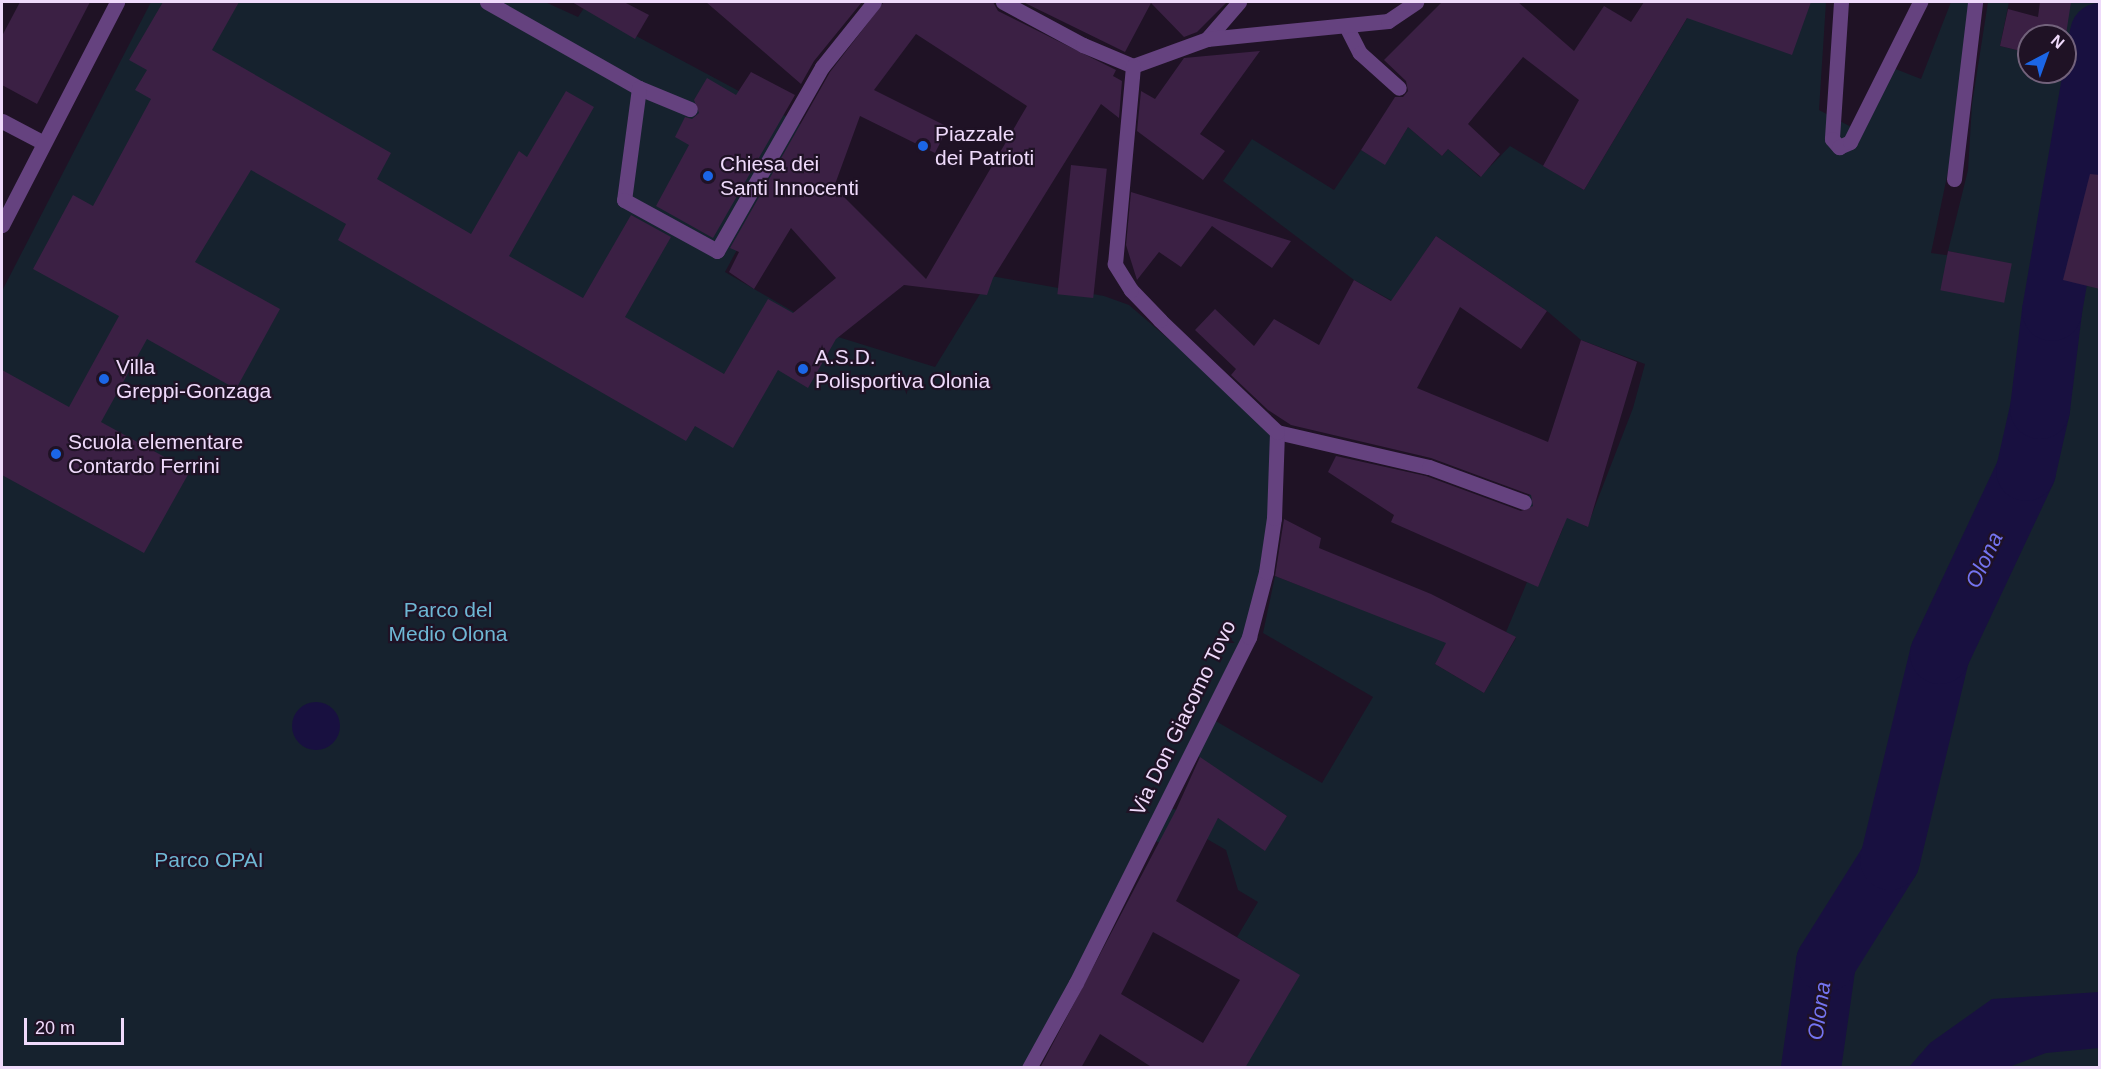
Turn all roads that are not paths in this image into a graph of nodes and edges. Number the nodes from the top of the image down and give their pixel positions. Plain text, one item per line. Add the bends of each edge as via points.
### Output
1 (117, 2) edge
2 (487, 2) edge
3 (874, 2) edge
4 (1003, 2) edge
5 (1239, 2) edge
6 (1416, 2) edge
7 (1841, 2) edge
8 (1920, 2) edge
9 (1975, 2) edge
10 (1346, 26) junction
11 (1208, 39) junction
12 (1133, 66) junction
13 (639, 88) junction
14 (1399, 88) dead end
15 (690, 109) dead end
16 (2, 121) edge
17 (44, 143) junction
18 (1954, 179) dead end
19 (2, 225) edge
20 (1277, 432) junction
21 (1524, 501) dead end
22 (1029, 1068) edge

1 - 17 street
2 - 13 street
3 - 13 street via 822,67 717,251 624,200
4 - 12 street via 1083,45
5 - 11 street
6 - 10 street via 1388,21
7 - 8 street via 1832,139 1839,147 1850,142
9 - 18 street
10 - 11 street
10 - 14 street via 1360,53
11 - 12 street
12 - 20 street via 1115,264 1131,290
13 - 15 street
16 - 17 street
17 - 19 street
20 - 21 street via 1429,467
20 - 22 street, Via Don Giacomo Tovo via 1274,518 1266,572 1249,637

